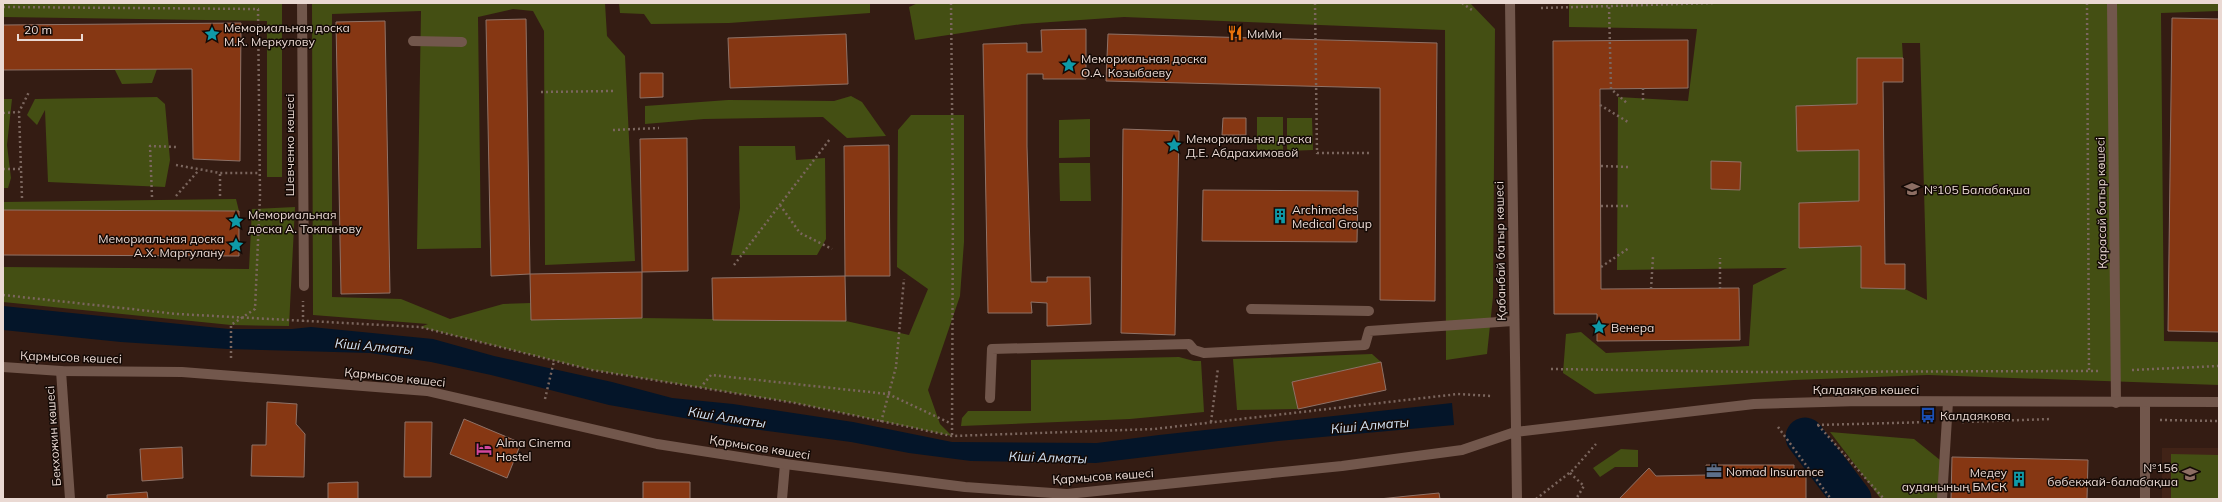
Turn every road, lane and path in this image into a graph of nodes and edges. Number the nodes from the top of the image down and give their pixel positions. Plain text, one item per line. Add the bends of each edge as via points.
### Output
1 (302, 3) edge
2 (951, 3) edge
3 (1315, 3) edge
4 (1462, 3) edge
5 (1510, 3) edge
6 (1716, 3) edge
7 (2087, 3) edge
8 (2112, 3) edge
9 (1609, 7) junction
10 (3, 8) edge
11 (1541, 8) dead end
12 (1472, 10) dead end
13 (414, 41) dead end
14 (462, 42) dead end
15 (1643, 88) dead end
16 (613, 91) dead end
17 (29, 92) dead end
18 (541, 92) dead end
19 (1643, 103) dead end
20 (1628, 104) dead end
21 (1600, 105) dead end
22 (19, 112) junction
23 (3, 113) edge
24 (1628, 122) dead end
25 (659, 128) dead end
26 (613, 130) dead end
27 (830, 139) dead end
28 (176, 147) dead end
29 (1369, 153) dead end
30 (176, 165) dead end
31 (1600, 166) dead end
32 (1628, 166) dead end
33 (3, 169) edge
34 (21, 169) junction
35 (199, 170) junction
36 (220, 173) junction
37 (259, 173) junction
38 (176, 196) dead end
39 (220, 196) dead end
40 (152, 197) dead end
41 (22, 198) dead end
42 (780, 205) junction
43 (1601, 206) dead end
44 (1629, 206) dead end
45 (1629, 248) dead end
46 (832, 249) dead end
47 (1653, 258) dead end
48 (1720, 258) dead end
49 (734, 265) dead end
50 (1601, 267) dead end
51 (904, 279) dead end
52 (304, 286) joint
53 (1651, 289) dead end
54 (1720, 289) dead end
55 (3, 295) edge
56 (1252, 309) dead end
57 (1369, 311) dead end
58 (242, 318) junction
59 (1513, 321) junction
60 (303, 322) junction
61 (1220, 351) junction
62 (554, 361) junction
63 (231, 362) dead end
64 (2219, 366) edge
65 (3, 367) edge
66 (1552, 369) dead end
67 (2133, 370) dead end
68 (61, 371) junction
69 (2089, 371) junction
70 (2098, 371) dead end
71 (700, 388) junction
72 (888, 394) junction
73 (1492, 396) dead end
74 (990, 398) dead end
75 (545, 399) dead end
76 (1948, 402) junction
77 (2219, 402) edge
78 (2116, 403) junction
79 (2145, 403) junction
80 (2057, 419) dead end
81 (2145, 420) junction
82 (2219, 421) edge
83 (881, 422) junction
84 (1211, 422) junction
85 (1947, 422) junction
86 (952, 424) junction
87 (1778, 427) dead end
88 (1515, 432) junction
89 (952, 436) junction
90 (1596, 444) dead end
91 (785, 464) junction
92 (1570, 473) junction
93 (70, 499) edge
94 (782, 499) edge
95 (1517, 499) edge
96 (1536, 499) edge
97 (1576, 499) edge
98 (1832, 499) edge
99 (1884, 499) edge
100 (1942, 499) edge
101 (2145, 499) edge

1 - 52 street, Шевченко көшесі
2 - 86 path
3 - 29 path via 1317,153
4 - 12 path
5 - 59 street, Қабанбай батыр көшесі
6 - 9 path
7 - 69 path
8 - 78 street, Қарасай батыр көшесі
9 - 11 path
9 - 20 path via 1611,88
10 - 37 path via 258,9
13 - 14 street
15 - 19 path
16 - 18 path
17 - 22 path
21 - 24 path
22 - 23 path
22 - 34 path
25 - 26 path
27 - 42 path
28 - 40 path via 150,146
30 - 35 path
31 - 32 path
33 - 34 path
34 - 41 path
35 - 36 path
35 - 38 path
36 - 37 path
36 - 39 path
37 - 58 path via 254,309
42 - 46 path via 800,233
42 - 49 path
43 - 44 path
45 - 50 path
47 - 53 path
48 - 54 path
51 - 72 path via 896,367
52 - 60 path
55 - 58 path via 170,314
56 - 57 street
58 - 60 path
58 - 63 path via 232,325
59 - 61 street via 1369,331 1365,345
59 - 88 street, Қабанбай батыр көшесі
60 - 62 path via 420,327
61 - 74 street via 1204,353 1194,350 1189,344 992,349
61 - 84 path
62 - 71 path
62 - 75 path
64 - 67 path
65 - 68 street, Қармысов көшесі
66 - 69 path via 1754,372
68 - 91 street, Қармысов көшесі via 182,372 428,391 657,444
68 - 93 street, Бекхожин көшесі
69 - 70 path
71 - 72 path via 711,375
71 - 83 path via 794,403
72 - 83 path
72 - 86 path
73 - 84 path via 1458,394
76 - 78 street, Қалдаяқов көшесі
76 - 85 street
76 - 88 street, Қалдаяқов көшесі via 1754,404
77 - 79 street, Қалдаяқов көшесі
78 - 79 street, Қалдаяқов көшесі
79 - 81 street
80 - 85 path
81 - 82 path
81 - 101 street
83 - 89 path
84 - 89 path via 1154,429
85 - 99 path via 1817,425
85 - 100 street
86 - 89 path
87 - 98 path
88 - 91 street, Қармысов көшесі via 1462,450 1342,466 1067,494 965,487
88 - 95 street, Қабанбай батыр көшесі
90 - 92 path
91 - 94 street
92 - 96 path
92 - 97 path via 1584,486

